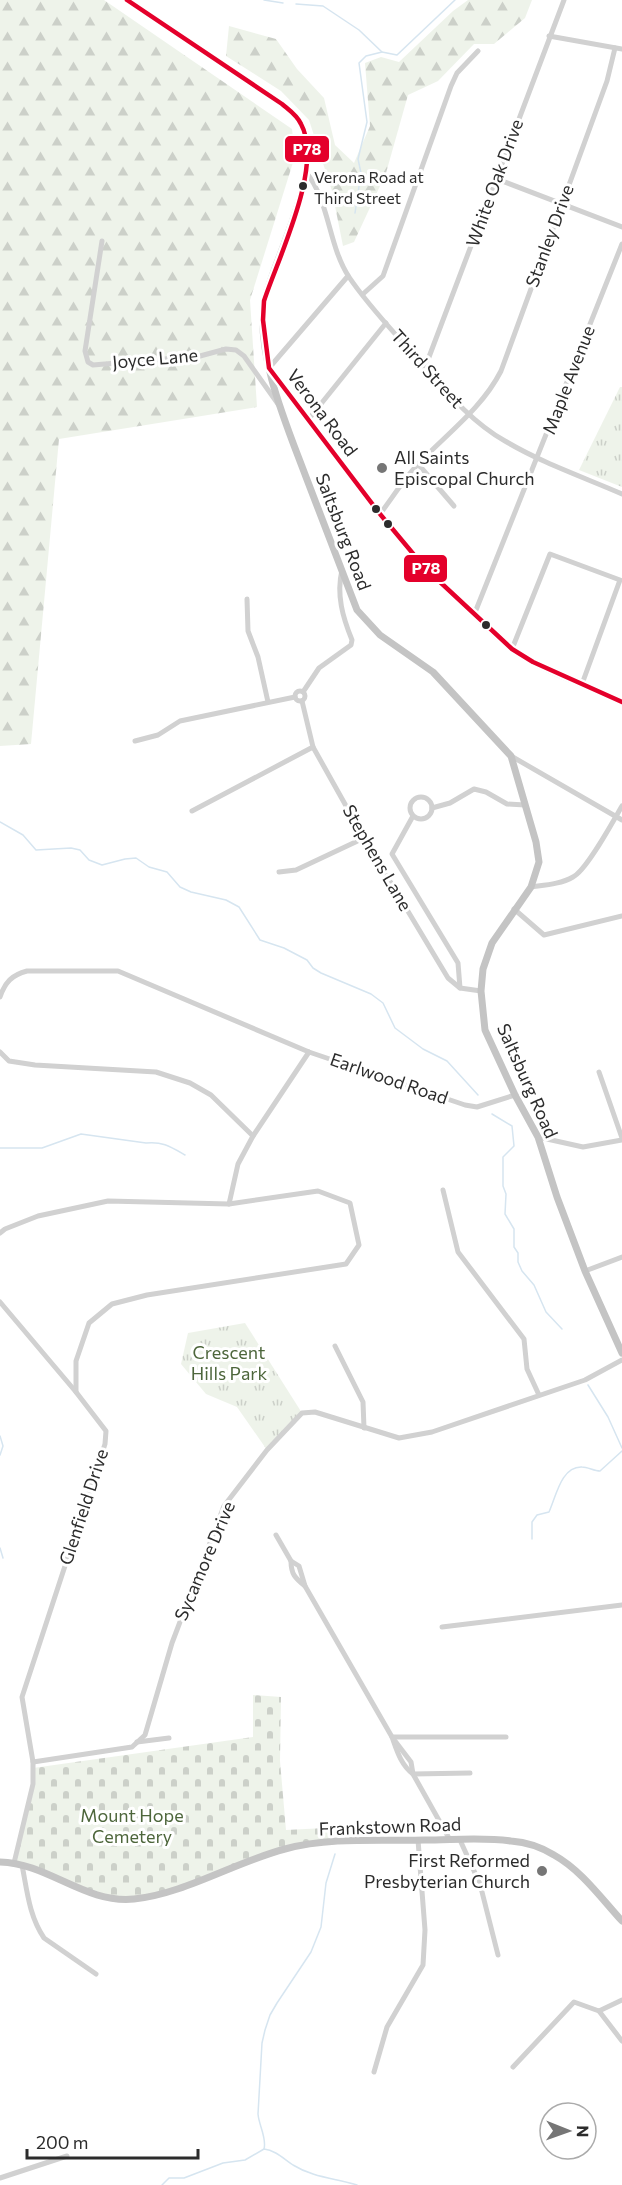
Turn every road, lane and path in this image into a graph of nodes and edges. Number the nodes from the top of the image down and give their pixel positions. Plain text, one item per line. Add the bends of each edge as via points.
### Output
1 (127, 0) edge
2 (564, 0) edge
3 (549, 36) junction
4 (615, 48) junction
5 (622, 49) edge
6 (478, 51) dead end
7 (306, 172) junction
8 (497, 179) junction
9 (562, 204) junction
10 (622, 227) edge
11 (102, 241) dead end
12 (622, 244) edge
13 (348, 276) junction
14 (363, 294) junction
15 (386, 323) junction
16 (424, 366) junction
17 (269, 368) junction
18 (280, 408) junction
19 (468, 416) junction
20 (308, 420) junction
21 (538, 458) junction
22 (418, 464) junction
23 (622, 494) edge
24 (454, 506) dead end
25 (380, 514) junction
26 (342, 570) junction
27 (247, 599) dead end
28 (474, 615) junction
29 (512, 649) junction
30 (582, 684) junction
31 (303, 692) junction
32 (295, 697) junction
33 (302, 701) junction
34 (268, 702) junction
35 (622, 702) edge
36 (135, 741) dead end
37 (313, 747) junction
38 (511, 756) junction
39 (525, 805) junction
40 (622, 806) edge
41 (432, 808) junction
42 (192, 811) dead end
43 (413, 816) junction
44 (619, 818) edge
45 (364, 838) junction
46 (279, 872) dead end
47 (531, 887) junction
48 (514, 909) junction
49 (622, 916) edge
50 (460, 988) junction
51 (481, 991) junction
52 (0, 997) edge
53 (0, 1052) edge
54 (309, 1052) junction
55 (598, 1072) dead end
56 (515, 1095) junction
57 (253, 1136) junction
58 (538, 1137) junction
59 (622, 1139) edge
60 (443, 1190) dead end
61 (229, 1204) junction
62 (0, 1233) edge
63 (622, 1257) edge
64 (585, 1270) junction
65 (0, 1302) edge
66 (335, 1346) dead end
67 (622, 1353) edge
68 (622, 1360) edge
69 (76, 1392) junction
70 (539, 1395) junction
71 (364, 1428) junction
72 (276, 1535) dead end
73 (622, 1605) edge
74 (442, 1627) dead end
75 (392, 1737) junction
76 (506, 1737) dead end
77 (169, 1738) dead end
78 (137, 1742) junction
79 (33, 1762) junction
80 (470, 1773) dead end
81 (413, 1774) junction
82 (418, 1840) junction
83 (450, 1840) junction
84 (460, 1840) junction
85 (0, 1862) edge
86 (14, 1863) junction
87 (22, 1865) junction
88 (622, 1921) edge
89 (498, 1955) dead end
90 (96, 1974) dead end
91 (622, 2000) edge
92 (599, 2011) junction
93 (622, 2042) edge
94 (513, 2067) dead end
95 (374, 2072) dead end
96 (68, 2156) dead end
97 (0, 2178) edge

1 - 7 main road, Verona Road via 297,117 307,139
2 - 3 street, White Oak Drive
3 - 4 street
3 - 8 street, White Oak Drive
4 - 5 street
4 - 9 street, Stanley Drive via 607,81
6 - 14 street via 457,73 451,86 383,276
7 - 13 street, Third Street via 316,185
7 - 17 main road, Verona Road via 264,301
8 - 9 street
8 - 16 street, White Oak Drive
9 - 10 street
9 - 19 street, Stanley Drive via 501,371
11 - 18 street, Joyce Lane via 85,351 88,362 93,365 236,350
12 - 21 street, Maple Avenue
13 - 14 street, Third Street
13 - 17 street
14 - 15 street, Third Street
15 - 16 street, Third Street
15 - 20 street
16 - 19 street, Third Street
17 - 18 main road, Saltsburg Road
17 - 20 street, Verona Road
18 - 26 main road, Saltsburg Road
19 - 21 street, Third Street
19 - 22 street, Stanley Drive
20 - 25 street, Verona Road
21 - 23 street, Third Street
21 - 28 street, Maple Avenue
22 - 24 street
22 - 25 street, Stanley Drive
25 - 28 street, Verona Road via 425,568
26 - 31 street via 339,594 351,645 319,668
26 - 38 main road, Saltsburg Road via 357,610 380,635 433,672
27 - 34 street via 248,631
28 - 29 street, Verona Road
29 - 30 street, Verona Road
29 - 30 street via 550,554 620,580
30 - 35 street, Verona Road
31 - 32 street via 296,692
31 - 33 street
32 - 33 street
32 - 34 street
33 - 37 street, Stephens Lane
34 - 36 street via 180,721 158,735
37 - 42 street
37 - 45 street, Stephens Lane
38 - 39 main road, Saltsburg Road
38 - 44 street
39 - 41 street via 507,804 474,789
39 - 47 main road, Saltsburg Road via 540,862
40 - 44 street
41 - 43 street via 427,818
41 - 43 street via 428,799 418,797 410,806
43 - 50 street via 392,854 458,963
44 - 47 street via 575,877
45 - 46 street via 296,870
45 - 50 street, Stephens Lane via 448,978
47 - 48 main road, Saltsburg Road
48 - 49 street via 544,935
48 - 51 main road, Saltsburg Road via 492,943
50 - 51 street
51 - 56 main road, Saltsburg Road via 485,1030
52 - 54 street via 15,974 27,971 118,971
53 - 57 street via 9,1061 156,1072 190,1083 211,1095
54 - 56 street, Earlwood Road via 470,1107
54 - 57 street, Earlwood Road
55 - 59 street
56 - 58 main road, Saltsburg Road
57 - 61 street, Earlwood Road via 238,1164
58 - 59 street via 583,1147
58 - 64 main road, Saltsburg Road
60 - 70 street via 458,1252 524,1339 527,1369
61 - 62 street via 108,1201 38,1216
61 - 69 street via 318,1191 350,1203 359,1245 346,1264 112,1304 89,1323 76,1361
63 - 64 street
64 - 67 main road, Saltsburg Road
65 - 69 street
66 - 71 street via 363,1402
68 - 70 street, Sycamore Drive via 585,1380
69 - 79 street, Glenfield Drive via 106,1431 105,1444 22,1697
70 - 71 street, Sycamore Drive via 432,1432 399,1438
71 - 78 street, Sycamore Drive via 315,1412 302,1413 267,1450 224,1506 172,1643 145,1735
72 - 75 street via 291,1561 295,1578 305,1586
73 - 74 street
75 - 76 street
75 - 81 street via 411,1762
77 - 78 street
78 - 79 street via 132,1747
79 - 86 street, Glenfield Drive via 33,1784
80 - 81 street
81 - 83 street
82 - 83 main road, Frankstown Road
82 - 87 main road, Frankstown Road via 338,1841 284,1849 158,1895 126,1900 101,1897
82 - 95 street via 425,1930 423,1965 387,2027
83 - 84 main road, Frankstown Road
84 - 88 main road, Frankstown Road via 511,1841 544,1850 579,1874
84 - 89 street via 480,1884
85 - 86 main road, Frankstown Road
86 - 87 main road, Frankstown Road
87 - 90 street via 30,1906 44,1938
91 - 92 street
92 - 93 street
92 - 94 street via 574,2002
96 - 97 street

